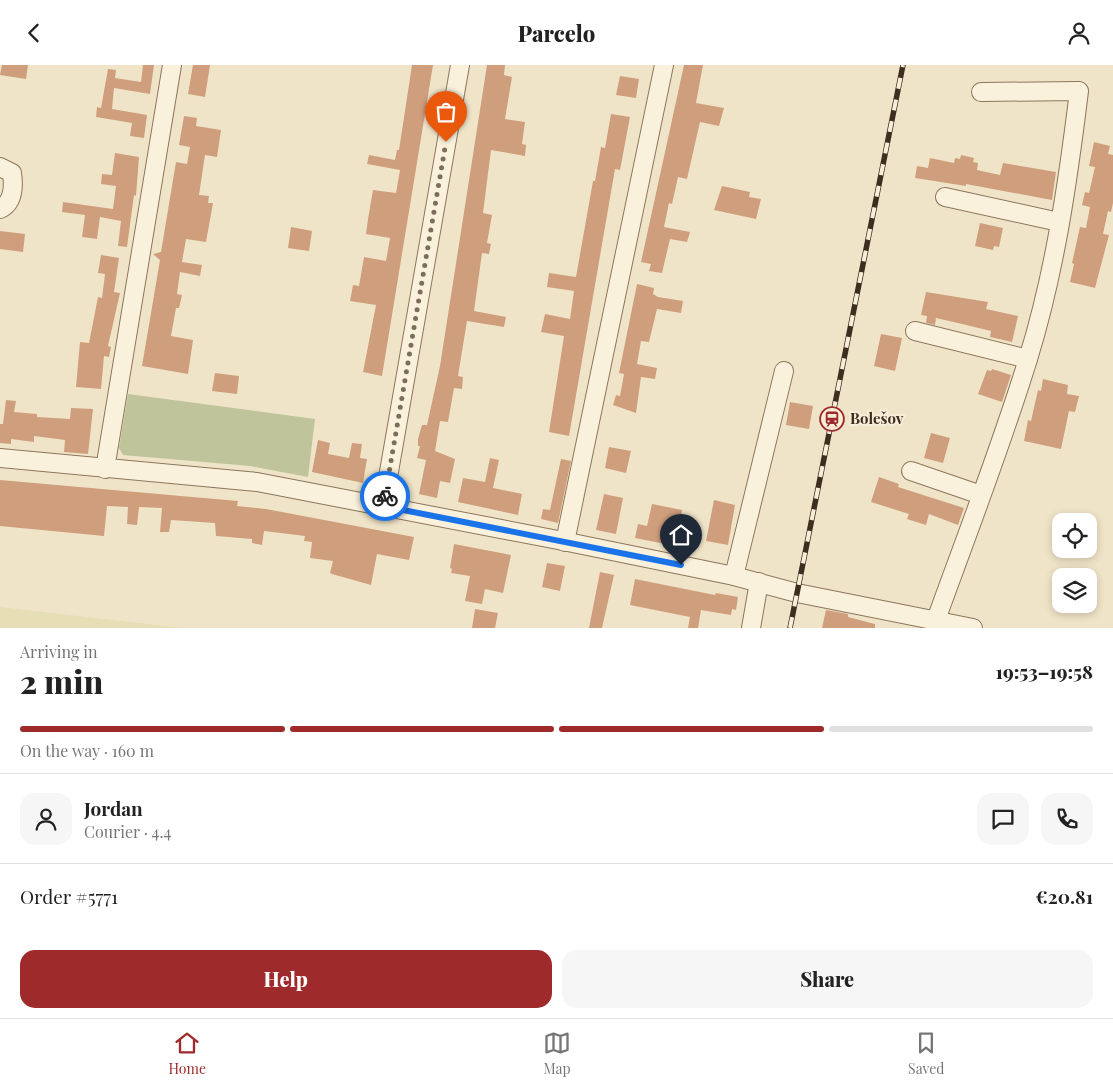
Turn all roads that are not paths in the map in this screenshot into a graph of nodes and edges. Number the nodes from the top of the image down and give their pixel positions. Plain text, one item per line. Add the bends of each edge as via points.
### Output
1 (172, 65) edge
2 (460, 65) edge
3 (664, 65) edge
4 (981, 92) dead end
5 (0, 167) edge
6 (945, 197) dead end
7 (0, 209) edge
8 (1059, 222) junction
9 (915, 331) dead end
10 (1028, 359) junction
11 (784, 371) dead end
12 (0, 458) edge
13 (105, 469) junction
14 (911, 471) dead end
15 (981, 495) junction
16 (383, 506) junction
17 (565, 542) junction
18 (734, 577) junction
19 (759, 582) junction
20 (946, 624) edge
21 (751, 628) edge
22 (973, 628) edge

1 - 13 street
2 - 16 street
3 - 17 street
4 - 8 street via 1079,91
5 - 7 street via 12,173 14,184 6,206
6 - 8 street
8 - 10 street via 1046,292
9 - 10 street
10 - 15 street
11 - 18 street
12 - 13 street
13 - 16 street via 257,482
14 - 15 street
15 - 20 street
16 - 17 street
17 - 18 street
18 - 19 street
19 - 20 street
19 - 21 street
20 - 22 street

